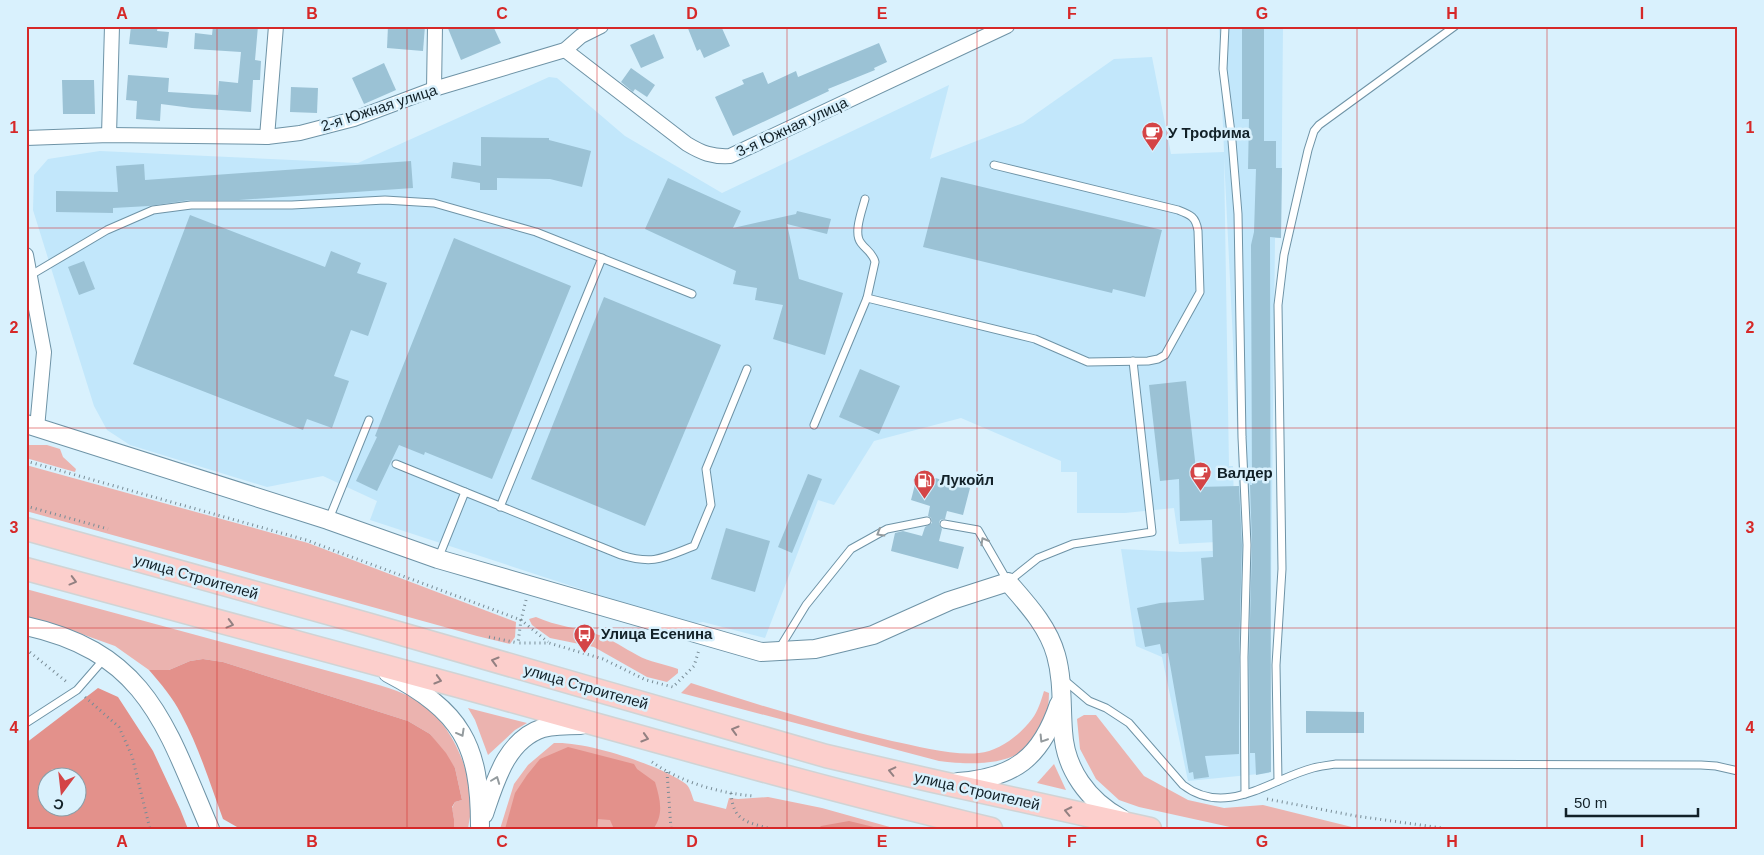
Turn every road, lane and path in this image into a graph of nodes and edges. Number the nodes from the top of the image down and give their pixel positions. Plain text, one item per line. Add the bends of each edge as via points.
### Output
1 (112, 26) edge
2 (276, 26) edge
3 (435, 26) edge
4 (601, 26) edge
5 (1007, 26) edge
6 (1226, 26) edge
7 (1455, 26) edge
8 (582, 31) edge
9 (565, 50) junction
10 (434, 89) junction
11 (110, 136) junction
12 (267, 137) junction
13 (26, 138) edge
14 (994, 165) dead end
15 (865, 199) dead end
16 (26, 255) edge
17 (602, 258) junction
18 (31, 275) junction
19 (692, 294) dead end
20 (867, 298) junction
21 (1133, 361) junction
22 (747, 369) dead end
23 (369, 420) dead end
24 (814, 425) dead end
25 (32, 426) edge
26 (26, 461) edge
27 (396, 464) dead end
28 (466, 492) junction
29 (500, 507) junction
30 (328, 520) junction
31 (926, 521) dead end
32 (944, 524) dead end
33 (26, 530) edge
34 (438, 559) junction
35 (26, 569) edge
36 (1008, 582) junction
37 (530, 586) junction
38 (521, 620) junction
39 (26, 626) edge
40 (704, 635) junction
41 (549, 643) junction
42 (26, 649) edge
43 (778, 651) junction
44 (352, 656) junction
45 (105, 657) junction
46 (1061, 685) junction
47 (77, 690) junction
48 (26, 724) edge
49 (606, 727) junction
50 (652, 762) dead end
51 (1738, 771) edge
52 (667, 772) junction
53 (928, 780) junction
54 (1278, 781) junction
55 (731, 793) junction
56 (1244, 794) junction
57 (753, 796) dead end
58 (480, 827) edge
59 (150, 829) edge
60 (210, 829) edge
61 (671, 829) edge
62 (771, 829) edge
63 (992, 829) edge
64 (1150, 829) edge
65 (1449, 829) edge

1 - 11 street
2 - 12 street
3 - 10 street
4 - 8 street, 2-я Южная улица
5 - 9 street, 3-я Южная улица via 730,156 716,157 687,144
6 - 56 lane via 1223,69 1238,214 1247,545
7 - 54 lane via 1319,125 1308,150 1284,255 1278,312 1282,569 1277,644
8 - 9 street, 2-я Южная улица
9 - 10 street, 2-я Южная улица
10 - 12 street, 2-я Южная улица via 354,119 300,133
11 - 12 street, 2-я Южная улица
11 - 13 street, 2-я Южная улица
14 - 21 lane via 1178,210 1190,214 1197,222 1200,292 1165,355 1158,359
15 - 20 lane via 857,234 875,262
16 - 18 street
17 - 18 lane via 536,232 434,203 385,200 292,205 191,204 153,210 107,230
17 - 19 lane
17 - 29 lane
18 - 25 street via 44,352
20 - 21 lane via 1035,339 1088,362
20 - 24 lane
21 - 36 lane via 1152,532 1073,544 1038,558
22 - 29 lane via 706,469 711,504 694,546 650,561 638,560
23 - 30 lane
25 - 30 street
26 - 38 path via 306,540
27 - 28 lane
28 - 29 lane
28 - 34 lane
30 - 34 street
31 -> 43 lane via 887,529 851,549 806,605
36 -> 32 lane via 978,530
53 -> 33 main road, улица Строителей via 826,756
34 - 37 street
35 -> 44 main road
36 - 43 street via 949,601 873,635 815,649
36 - 46 street via 1039,618 1056,653
37 - 38 path
37 - 40 street
38 - 41 path
38 - 41 path via 518,643
39 - 45 street via 74,640
40 - 41 path via 694,666 673,687 646,680 603,659
40 - 43 street via 761,652
42 - 47 path
44 -> 49 main road
44 -> 58 street via 424,693 458,726 476,766
45 - 47 lane
45 - 60 street via 139,687 158,713
46 -> 53 street via 1053,721 1043,741 1026,760 990,778 976,781
46 - 56 lane via 1130,723 1190,791 1214,799
46 - 64 street via 1064,745 1083,787 1112,814
47 - 48 lane
47 - 59 path via 119,727 132,756
58 -> 49 street via 497,775 516,746 529,735 558,726
49 -> 63 main road
50 - 52 path
51 - 54 lane via 1701,765 1336,764 1313,768
52 - 55 path
52 - 61 path
64 -> 53 main road, улица Строителей
54 - 56 lane
55 - 57 path
55 - 62 path via 732,806 743,821
56 - 65 path via 1356,816

